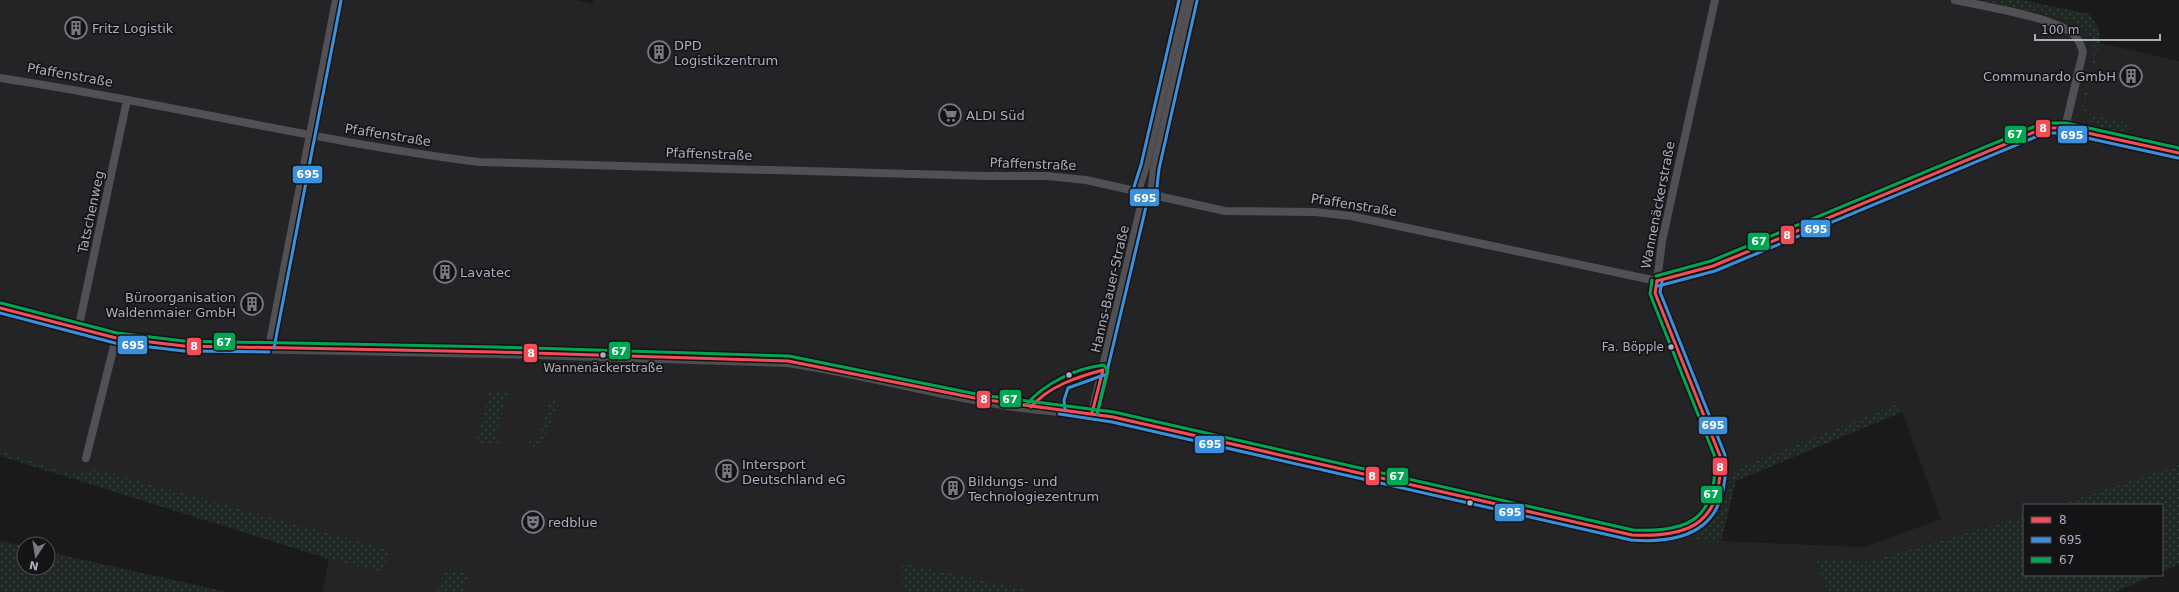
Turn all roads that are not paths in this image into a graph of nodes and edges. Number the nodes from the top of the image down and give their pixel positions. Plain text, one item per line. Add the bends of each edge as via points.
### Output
1 (336, 0) edge
2 (1184, 0) edge
3 (1192, 0) edge
4 (1715, 0) edge
5 (1955, 0) edge
6 (0, 78) edge
7 (1167, 92) junction
8 (127, 100) junction
9 (2065, 128) junction
10 (309, 136) junction
11 (2179, 153) edge
12 (1144, 193) junction
13 (1657, 281) junction
14 (0, 308) edge
15 (78, 330) junction
16 (116, 338) junction
17 (269, 347) junction
18 (1092, 413) junction
19 (86, 458) dead end

1 - 10 street
2 - 7 street, Hanns-Bauer-Straße
3 - 7 street, Hanns-Bauer-Straße
4 - 13 street, Wannenäckerstraße via 1662,241
5 - 9 street via 2050,22 2073,34 2083,52
6 - 8 street, Pfaffenstraße
7 - 12 street, Hanns-Bauer-Straße via 1146,166
7 - 12 street, Hanns-Bauer-Straße via 1154,168
8 - 10 street, Pfaffenstraße
8 - 15 street, Tatschenweg
9 - 11 street, Pfaffenstraße
9 - 13 street, Pfaffenstraße via 2044,128 1713,266
10 - 12 street, Pfaffenstraße via 404,153 479,162 1047,176 1092,181
10 - 17 street
12 - 13 street, Pfaffenstraße via 1225,211 1315,212 1351,216
12 - 18 street, Hanns-Bauer-Straße
13 - 18 street, Wannenäckerstraße via 1657,298 1720,456 1722,472 1719,491 1712,508 1702,520 1677,534 1651,537 1632,535
14 - 15 street, Wannenäckerstraße
15 - 16 street, Wannenäckerstraße
16 - 17 street, Wannenäckerstraße via 184,346
16 - 19 street
17 - 18 street, Wannenäckerstraße via 788,362 831,368 1007,404

